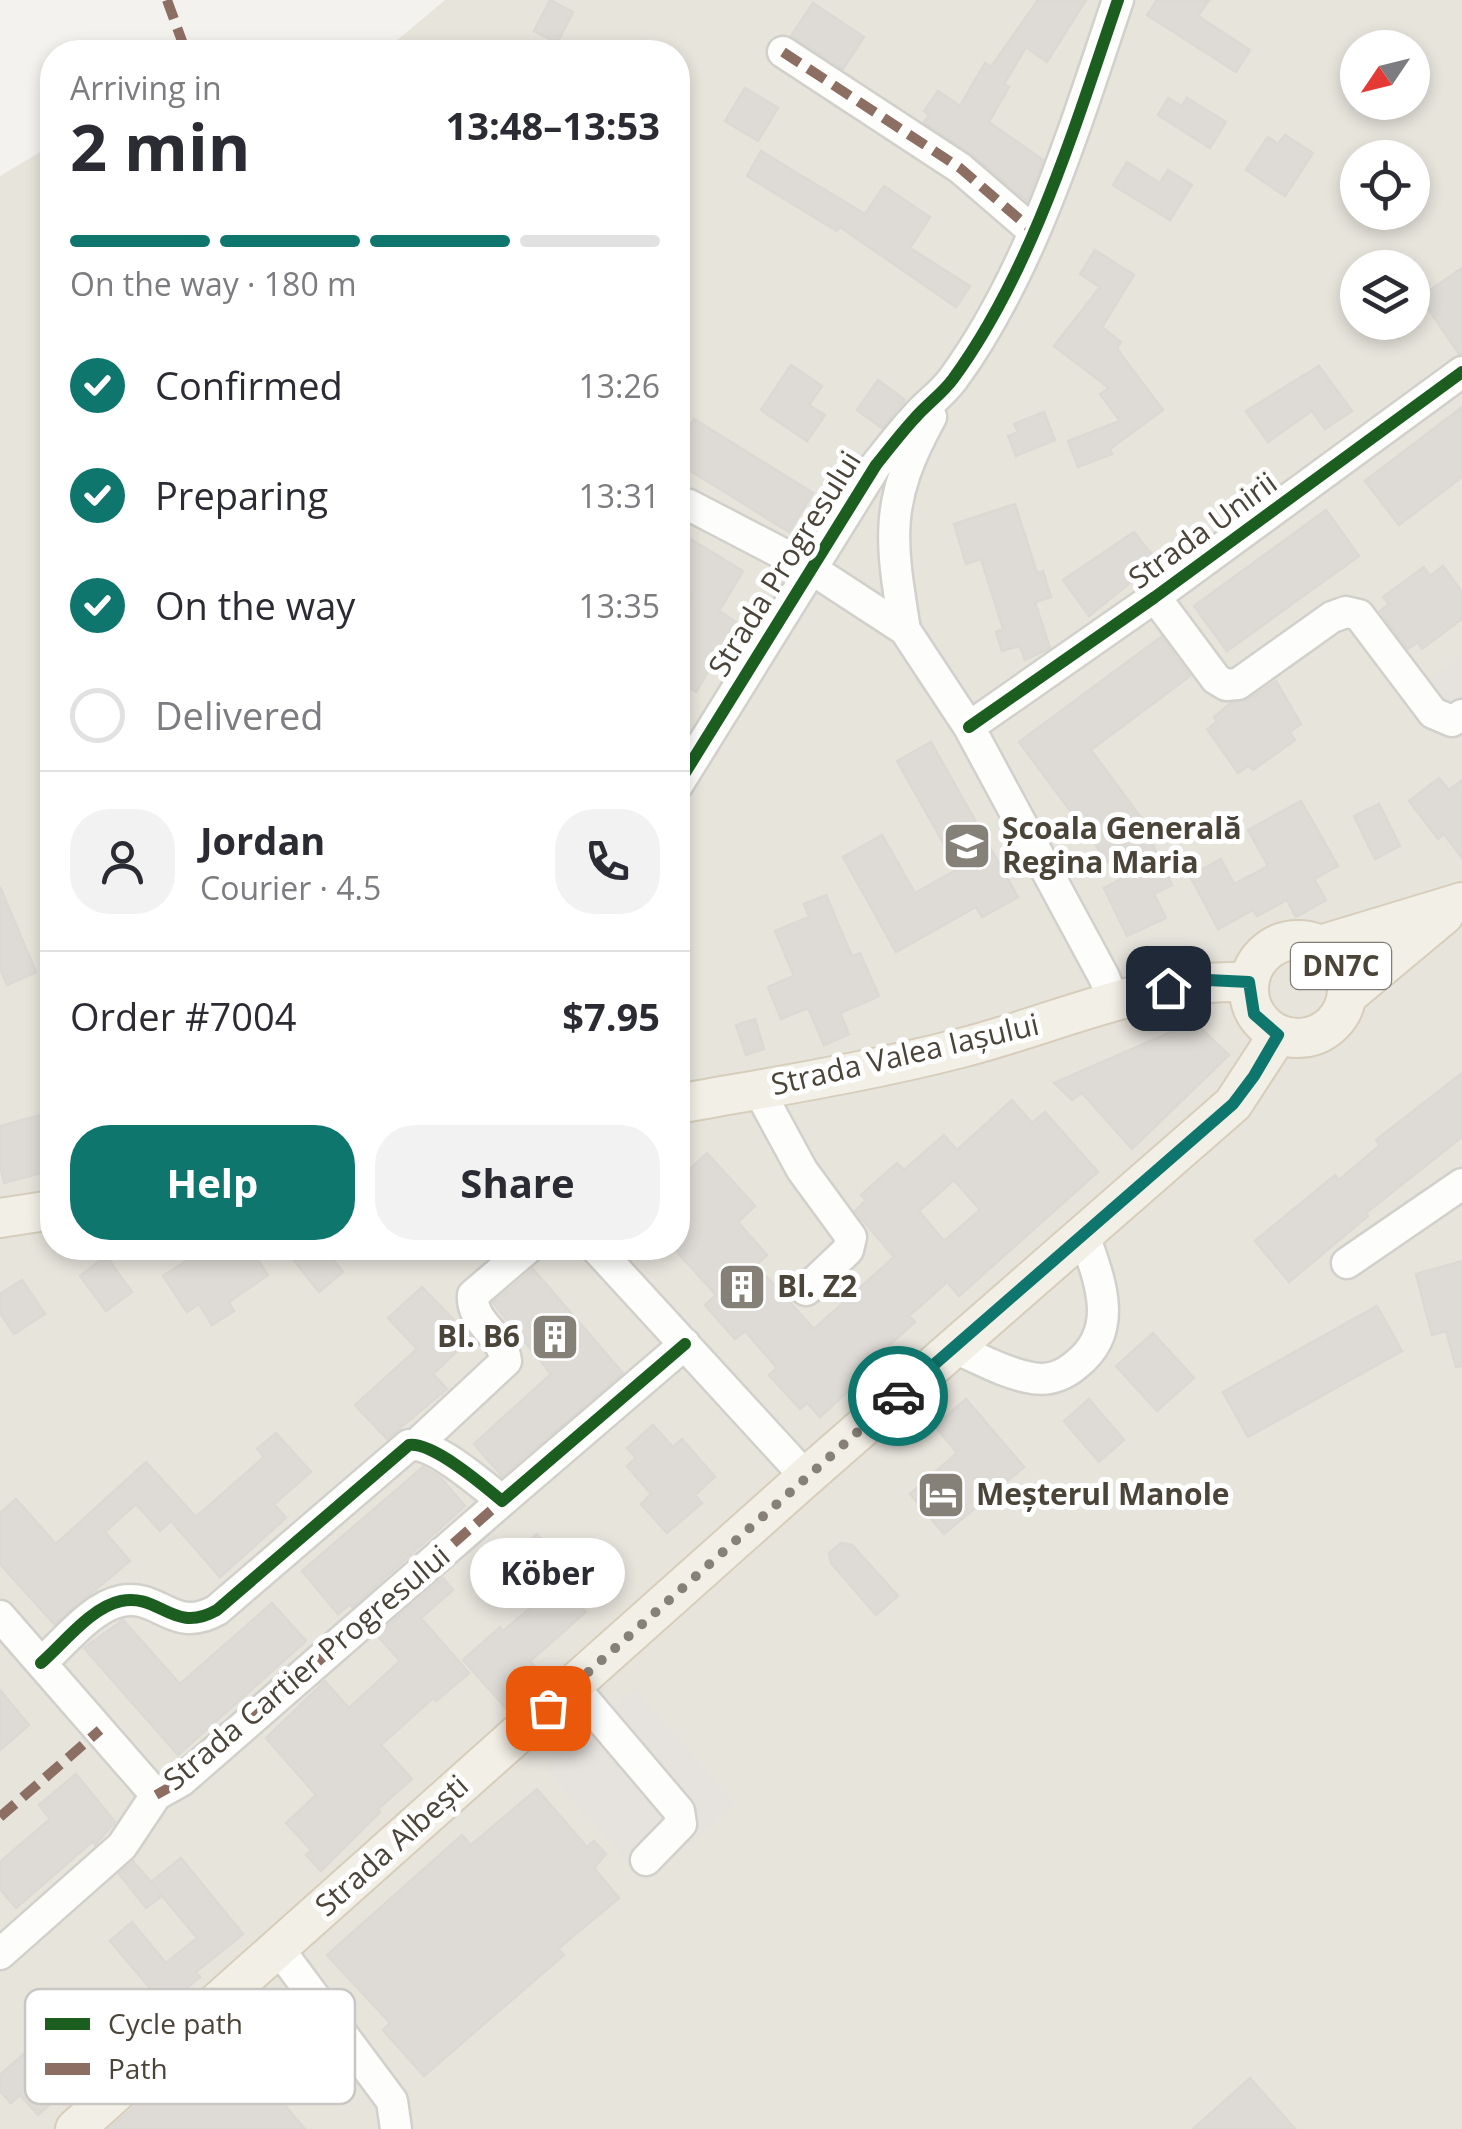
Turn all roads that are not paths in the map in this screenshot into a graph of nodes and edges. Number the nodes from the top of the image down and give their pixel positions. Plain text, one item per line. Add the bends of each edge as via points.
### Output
1 (1118, 0) edge
2 (784, 52) dead end
3 (1032, 230) junction
4 (1462, 372) edge
5 (950, 383) junction
6 (690, 505) edge
7 (810, 568) junction
8 (1155, 597) junction
9 (905, 630) junction
10 (1462, 715) edge
11 (970, 727) junction
12 (690, 764) edge
13 (1460, 903) edge
14 (1320, 945) junction
15 (1249, 982) junction
16 (1347, 996) junction
17 (1114, 1002) junction
18 (1278, 1035) junction
19 (758, 1089) junction
20 (690, 1102) edge
21 (1462, 1184) edge
22 (40, 1212) edge
23 (0, 1218) edge
24 (1084, 1235) junction
25 (514, 1260) edge
26 (607, 1260) edge
27 (1347, 1263) dead end
28 (806, 1290) dead end
29 (684, 1344) junction
30 (954, 1348) junction
31 (417, 1444) junction
32 (806, 1477) junction
33 (502, 1501) junction
34 (5, 1631) edge
35 (42, 1664) junction
36 (572, 1685) junction
37 (156, 1795) junction
38 (646, 1860) dead end
39 (278, 1948) junction
40 (0, 1954) edge
41 (232, 1989) edge
42 (309, 1989) edge
43 (355, 2051) edge
44 (104, 2104) edge
45 (76, 2129) edge
46 (396, 2129) edge

1 - 3 street, Strada Progresului
2 - 3 street via 960,168
3 - 5 street, Strada Progresului
4 - 8 street, Strada Unirii
5 - 7 street, Strada Progresului via 876,465
5 - 9 street via 907,468 894,511 892,544
6 - 7 street
7 - 9 street
7 - 12 street, Strada Progresului
8 - 10 street via 1226,685 1238,684 1346,612 1359,615 1433,713 1452,721
8 - 11 street, Strada Unirii
9 - 11 street
11 - 17 street
13 - 14 main road, DN7C
13 - 16 main road
14 - 15 main road, DN7C via 1275,945 1253,967
14 - 16 main road, DN7C via 1342,967
15 - 17 main road, Strada Valea Iașului via 1208,980
15 - 18 main road, DN7C via 1254,1014
16 - 18 main road, DN7C via 1322,1033
17 - 19 main road, Strada Valea Iașului via 963,1048
18 - 24 main road, Strada Albești via 1233,1104
19 - 20 main road, Strada Valea Iașului
19 - 28 street via 802,1170 851,1237 848,1250
21 - 27 street
22 - 23 main road
24 - 30 main road, Strada Albești
24 - 30 street via 1104,1300 1097,1343 1085,1358 1049,1379 1026,1377
25 - 31 street via 473,1295 477,1317 505,1348 506,1361
26 - 29 street
29 - 32 street
29 - 33 street, Strada Cartier Progresului
30 - 32 main road, Strada Albești
31 - 33 street
31 - 35 street via 395,1455 201,1620 138,1600 120,1601 103,1608
32 - 36 main road, Strada Albești
33 - 37 street, Strada Cartier Progresului
34 - 35 street, Strada Cartier Progresului
35 - 37 street, Strada Cartier Progresului
36 - 38 street via 679,1811 675,1833
36 - 39 main road, Strada Albești
37 - 40 street, Strada Cartier Progresului via 122,1846
39 - 41 main road, Strada Albești
39 - 42 street
43 - 46 street via 392,2101
44 - 45 main road, Strada Albești

